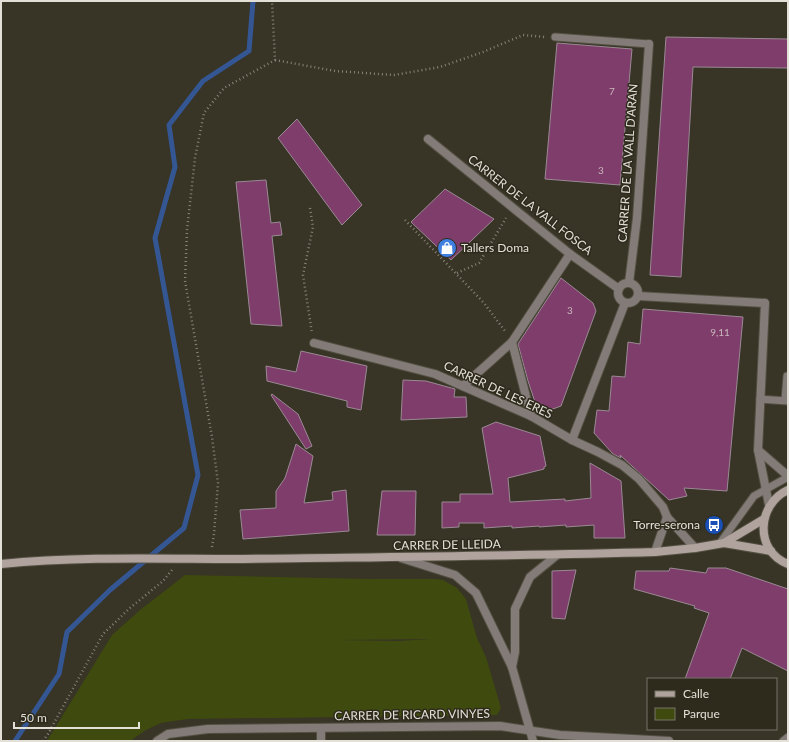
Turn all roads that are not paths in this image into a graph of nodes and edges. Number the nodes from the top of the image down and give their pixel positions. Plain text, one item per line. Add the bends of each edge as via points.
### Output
1 (555, 37) road end
2 (649, 44) joint
3 (428, 140) dead end
4 (570, 254) junction
5 (630, 283) junction
6 (619, 289) junction
7 (638, 296) junction
8 (625, 304) junction
9 (512, 342) junction
10 (314, 343) road end
11 (788, 376) edge
12 (463, 386) junction
13 (760, 399) junction
14 (787, 400) edge
15 (531, 416) junction
16 (572, 440) junction
17 (758, 450) junction
18 (788, 477) edge
19 (766, 488) junction
20 (788, 490) edge
21 (770, 505) junction
22 (667, 517) junction
23 (764, 519) junction
24 (722, 543) junction
25 (695, 548) junction
26 (771, 551) junction
27 (655, 552) junction
28 (557, 555) junction
29 (398, 557) junction
30 (1, 564) edge
31 (788, 564) edge
32 (512, 667) junction
33 (321, 728) junction
34 (530, 730) junction
35 (788, 737) edge
36 (157, 741) edge
37 (320, 741) edge
38 (532, 741) edge
39 (669, 741) edge
40 (783, 741) edge

1 - 2 lane
2 - 5 street, CARRER DE LA VALL D'ARAN
3 - 4 street, CARRER DE LA VALL FOSCA
4 - 6 street, CARRER DE LA VALL FOSCA
4 - 9 street
5 - 6 street via 623,284
5 - 7 street via 636,288
6 - 8 street via 618,298
7 - 8 street via 634,302
7 - 13 street via 765,303
8 - 16 street
9 - 12 street
9 - 15 street
10 - 12 street, CARRER DE LES ERES via 435,374
11 - 14 lane
12 - 15 street, CARRER DE LES ERES
13 - 14 lane
13 - 17 street
15 - 16 street, CARRER DE LES ERES
16 - 22 street, CARRER DE LES ERES via 622,465 639,479 663,507
17 - 18 street
17 - 19 street
18 - 19 lane
19 - 21 street
19 - 24 lane via 754,496
20 - 21 main road via 775,498
21 - 23 main road
22 - 25 street, CARRER DE LES ERES
22 - 27 street
23 - 24 main road, CARRER DE LLEIDA
23 - 26 main road via 764,536
24 - 25 main road, CARRER DE LLEIDA
24 - 26 main road, CARRER DE LLEIDA
25 - 27 main road, CARRER DE LLEIDA
26 - 31 main road
27 - 28 main road, CARRER DE LLEIDA
28 - 29 main road, CARRER DE LLEIDA
28 - 32 street via 530,577 515,609 515,652
29 - 30 main road, CARRER DE LLEIDA via 123,558
29 - 32 street via 455,575 476,593
32 - 34 street
33 - 34 street, CARRER DE RICARD VINYES via 500,726
33 - 36 street, CARRER DE RICARD VINYES via 208,729 168,734
33 - 37 street
34 - 38 street
34 - 39 street, CARRER DE RICARD VINYES via 560,735
35 - 40 lane

